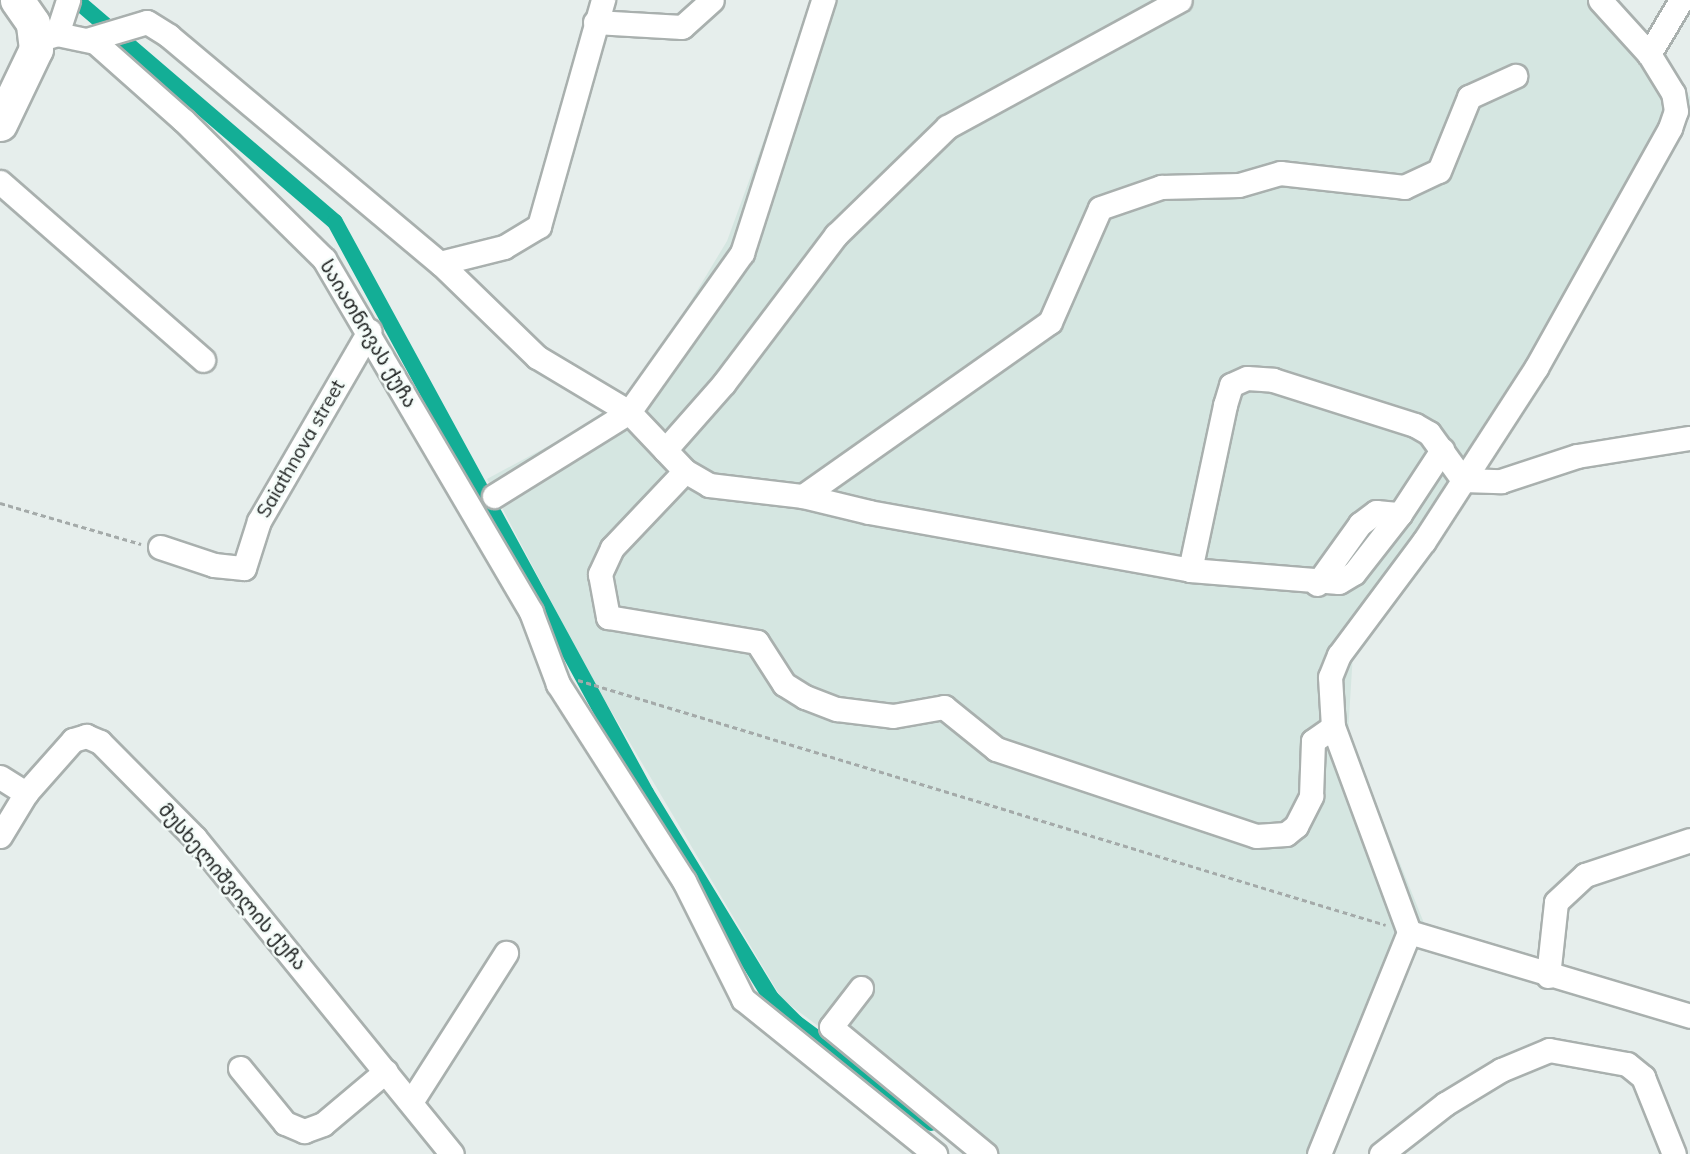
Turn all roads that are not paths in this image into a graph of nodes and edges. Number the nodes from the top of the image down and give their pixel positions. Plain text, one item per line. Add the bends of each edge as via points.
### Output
1 (17, 0) edge
2 (712, 0) edge
3 (823, 0) edge
4 (1180, 0) edge
5 (1600, 0) edge
6 (1681, 0) edge
7 (599, 11) edge
8 (56, 22) edge
9 (92, 38) junction
10 (1649, 54) junction
11 (1515, 76) dead end
12 (0, 124) edge
13 (0, 182) edge
14 (440, 263) junction
15 (369, 331) junction
16 (203, 360) dead end
17 (629, 412) junction
18 (1690, 438) edge
19 (665, 450) junction
20 (1442, 450) junction
21 (685, 471) junction
22 (1463, 480) junction
23 (494, 496) dead end
24 (803, 496) junction
25 (160, 547) road end
26 (1190, 570) junction
27 (1333, 727) junction
28 (0, 777) edge
29 (26, 793) junction
30 (0, 836) edge
31 (1690, 840) edge
32 (1409, 932) junction
33 (506, 953) dead end
34 (1548, 976) junction
35 (861, 988) dead end
36 (1690, 1016) edge
37 (240, 1068) dead end
38 (386, 1071) junction
39 (411, 1102) junction
40 (452, 1154) edge
41 (935, 1154) edge
42 (985, 1154) edge
43 (1320, 1154) edge
44 (1381, 1154) edge
45 (1674, 1154) edge

1 - 8 highway via 33,23
2 - 7 street via 682,27
3 - 17 street via 742,253
4 - 19 street via 947,127 836,236 724,383
5 - 10 street
6 - 10 street
7 - 14 street via 539,226 504,247
8 - 9 street
8 - 12 highway
9 - 14 street via 147,23 169,36
9 - 15 street, საიათნოვას ქუჩა via 324,259
10 - 22 street via 1672,93 1676,111 1670,128 1536,368
11 - 24 street via 1469,97 1439,171 1404,187 1280,173 1239,185 1161,187 1100,208 1050,322
13 - 16 street
14 - 17 street via 537,357
15 - 25 street, Saiathnova street via 259,522 244,568 214,565
15 - 41 street, საიათნოვას ქუჩა via 531,612 562,680 684,881 743,999
17 - 19 street
17 - 23 street
18 - 22 street via 1577,456 1501,481
19 - 21 street
20 - 22 street
20 - 26 street via 1400,514 1376,512 1360,524 1317,584
20 - 26 street via 1429,433 1415,425 1273,380 1247,378 1231,385
21 - 24 street via 709,485 732,490
21 - 27 street via 612,548 600,574 608,617 757,642 784,684 805,697 837,709 893,716 944,707 996,748 1264,836 1286,834 1306,812 1312,741
22 - 27 street via 1339,655 1330,677
24 - 26 street
27 - 32 street
28 - 29 street
29 - 30 street, მუსხელიშვილის ქუჩა
29 - 38 street, მუსხელიშვილის ქუჩა via 74,740 86,736 100,742 195,838
31 - 34 street via 1596,870 1556,902
32 - 34 street
32 - 43 street
33 - 39 street
34 - 36 street
35 - 42 street via 831,1027
37 - 38 street via 285,1123 304,1131 323,1124
38 - 39 street, მუსხელიშვილის ქუჩა
39 - 40 street, მუსხელიშვილის ქუჩა
44 - 45 street via 1444,1104 1501,1070 1549,1050 1627,1064 1643,1077

